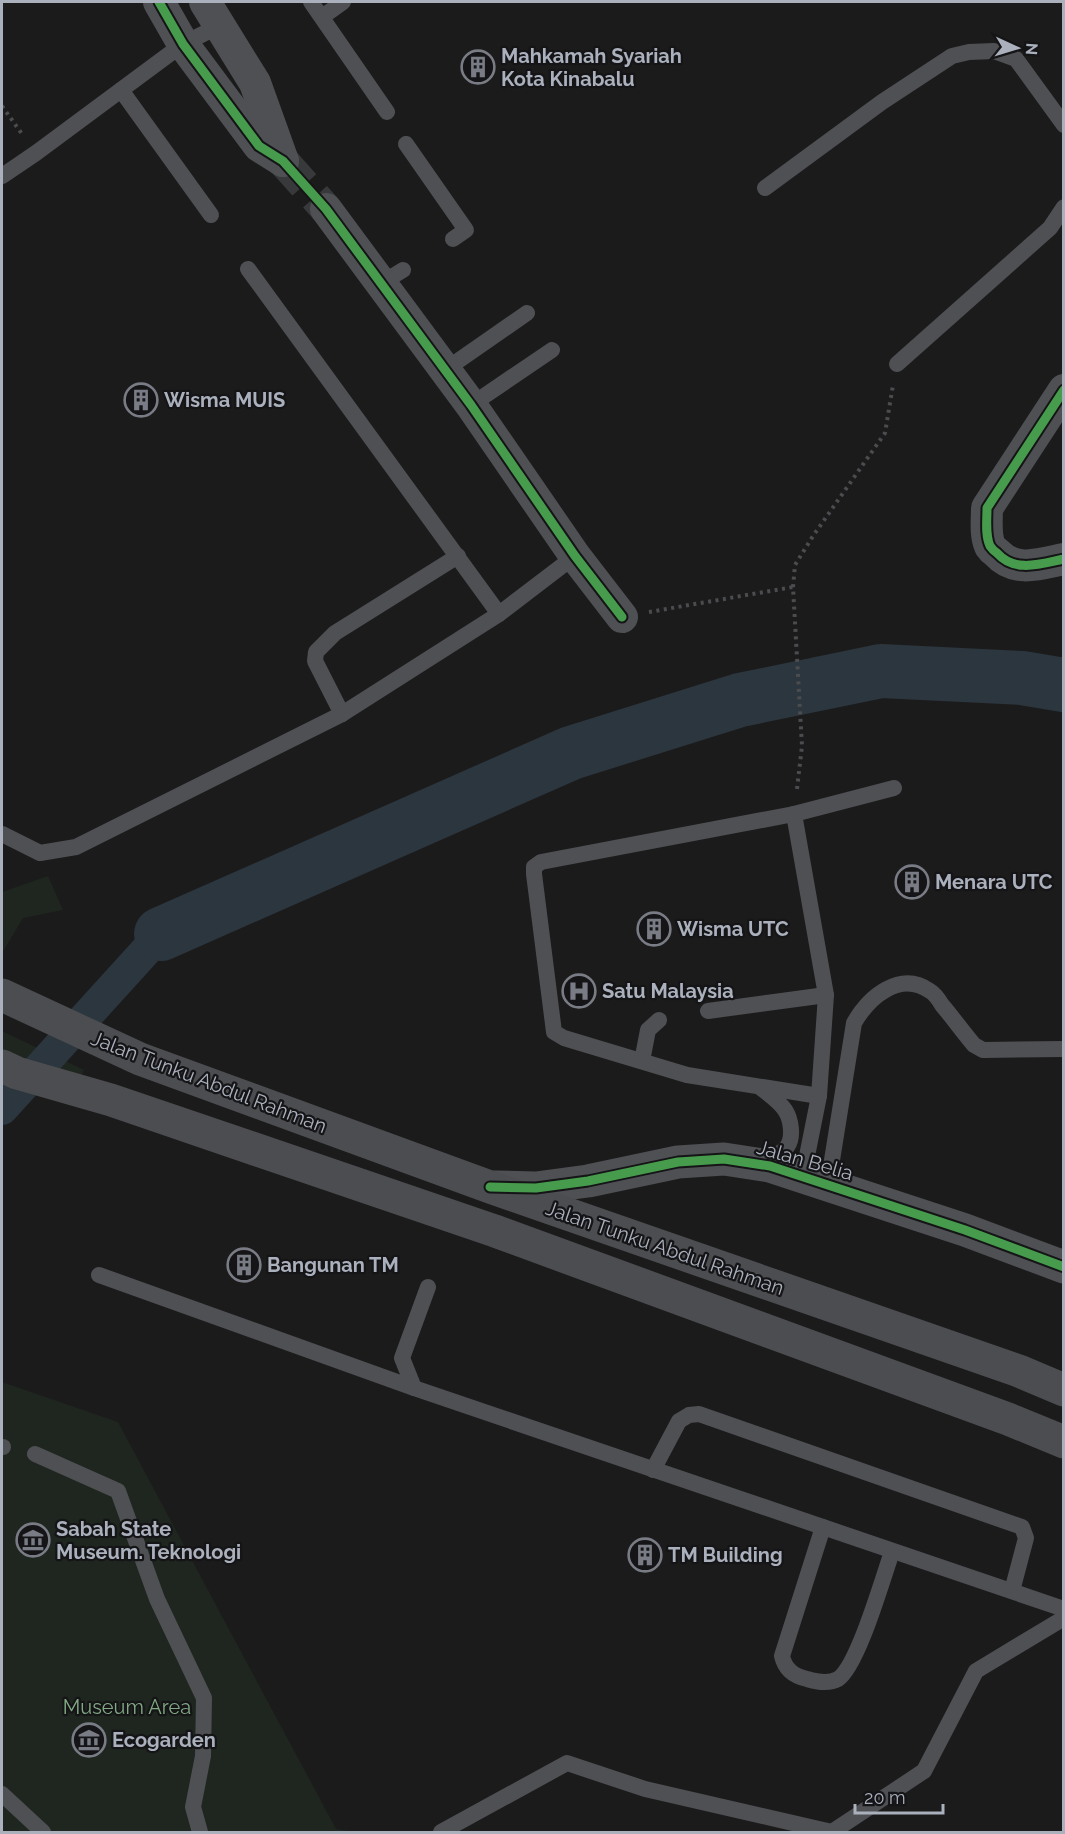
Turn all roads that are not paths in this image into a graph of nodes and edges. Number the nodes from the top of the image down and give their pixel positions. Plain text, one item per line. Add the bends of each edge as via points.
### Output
1 (159, 2) edge
2 (311, 2) edge
3 (343, 2) edge
4 (212, 14) edge
5 (322, 17) junction
6 (183, 44) junction
7 (121, 90) junction
8 (387, 112) dead end
9 (1064, 125) edge
10 (406, 144) dead end
11 (2, 176) edge
12 (765, 188) dead end
13 (1064, 207) edge
14 (326, 209) tunnel mouth
15 (211, 215) dead end
16 (453, 240) dead end
17 (248, 268) dead end
18 (527, 313) dead end
19 (552, 350) dead end
20 (897, 364) road end
21 (445, 370) junction
22 (1064, 390) edge
23 (471, 405) junction
24 (458, 556) junction
25 (575, 556) junction
26 (1064, 560) edge
27 (499, 614) junction
28 (622, 617) road end
29 (342, 714) junction
30 (894, 788) dead end
31 (794, 814) junction
32 (2, 834) edge
33 (2, 995) edge
34 (826, 995) junction
35 (708, 1011) dead end
36 (659, 1020) dead end
37 (1064, 1049) edge
38 (642, 1061) junction
39 (7, 1070) edge
40 (760, 1087) junction
41 (819, 1096) junction
42 (751, 1163) junction
43 (816, 1180) junction
44 (490, 1187) junction
45 (1064, 1267) edge
46 (99, 1275) dead end
47 (428, 1287) dead end
48 (414, 1388) junction
49 (1064, 1390) edge
50 (1064, 1442) edge
51 (35, 1454) dead end
52 (652, 1470) junction
53 (823, 1527) junction
54 (892, 1552) junction
55 (1012, 1592) junction
56 (1064, 1609) edge
57 (1064, 1618) edge
58 (2, 1794) edge
59 (43, 1833) edge
60 (200, 1833) edge
61 (441, 1833) edge
62 (832, 1833) edge

1 - 6 street
2 - 5 lane
3 - 5 lane
4 - 6 lane
4 - 6 street via 255,83 283,161 259,146
5 - 8 lane
6 - 7 lane
7 - 11 lane
7 - 15 lane
9 - 12 lane via 1016,59 994,51 960,54 882,102
10 - 16 lane via 466,230
13 - 20 lane via 1050,228
14 - 21 street via 392,277
17 - 24 lane
18 - 21 lane
19 - 23 lane
21 - 23 street
22 - 26 street via 987,508 987,528 990,546 1013,565
23 - 25 street
24 - 27 lane
24 - 29 lane via 335,633 316,652 315,661
25 - 27 lane
25 - 28 street
27 - 29 lane
29 - 32 lane via 76,847 40,853
30 - 31 lane
31 - 34 lane
31 - 38 lane via 541,862 534,867 554,1032
33 - 44 main road, Jalan Tunku Abdul Rahman via 140,1059
34 - 35 lane
34 - 41 lane
36 - 38 lane via 648,1030
37 - 43 lane via 982,1050 932,991 916,984 897,985 879,992 862,1008 854,1023
38 - 40 lane via 687,1075
39 - 50 main road, Jalan Tunku Abdul Rahman via 111,1100 495,1231
40 - 41 lane
40 - 42 lane via 784,1107 791,1132 782,1150
41 - 43 lane
42 - 43 street, Jalan Belia
42 - 44 street, Jalan Belia via 724,1159 678,1162 536,1188
43 - 45 street, Jalan Belia
44 - 49 main road, Jalan Tunku Abdul Rahman
46 - 48 lane
47 - 48 lane via 402,1358
48 - 52 lane
51 - 60 lane via 118,1491 157,1599 204,1698 202,1756 193,1807
52 - 53 lane
52 - 55 lane via 679,1421 699,1414 1022,1527 1026,1538
53 - 54 lane
53 - 54 lane via 782,1656 789,1671 806,1679 832,1682 846,1671 857,1652
54 - 55 lane
55 - 56 lane
57 - 62 lane via 976,1671 924,1770
58 - 59 lane
61 - 62 lane via 567,1763 645,1790

